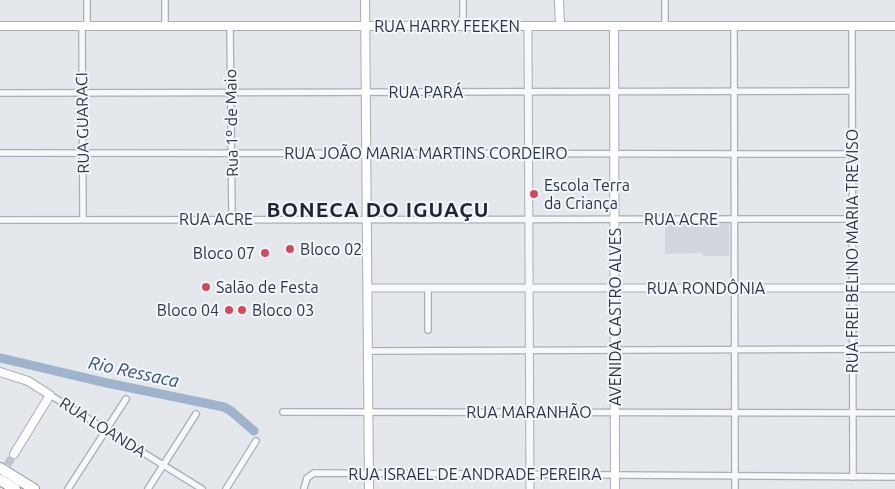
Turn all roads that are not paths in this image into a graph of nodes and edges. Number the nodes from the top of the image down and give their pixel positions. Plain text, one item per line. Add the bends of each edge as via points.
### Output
1 (87, 0) edge
2 (165, 0) edge
3 (365, 0) edge
4 (463, 0) edge
5 (559, 0) edge
6 (665, 0) edge
7 (0, 26) edge
8 (84, 26) junction
9 (165, 26) junction
10 (230, 26) junction
11 (366, 26) junction
12 (463, 26) junction
13 (528, 26) junction
14 (560, 26) junction
15 (614, 26) junction
16 (665, 26) junction
17 (734, 26) junction
18 (852, 26) junction
19 (895, 26) edge
20 (734, 91) junction
21 (852, 91) junction
22 (82, 92) junction
23 (231, 92) junction
24 (366, 92) junction
25 (529, 92) junction
26 (614, 92) junction
27 (0, 93) edge
28 (0, 153) edge
29 (83, 153) junction
30 (232, 153) junction
31 (367, 154) junction
32 (529, 154) junction
33 (614, 154) junction
34 (734, 154) junction
35 (852, 154) junction
36 (232, 219) junction
37 (367, 219) junction
38 (529, 219) junction
39 (614, 219) junction
40 (734, 219) junction
41 (852, 219) junction
42 (0, 220) edge
43 (84, 220) junction
44 (368, 288) junction
45 (428, 288) junction
46 (529, 288) junction
47 (615, 288) junction
48 (735, 288) junction
49 (853, 288) junction
50 (895, 288) edge
51 (428, 330) dead end
52 (530, 350) junction
53 (615, 350) junction
54 (735, 350) junction
55 (853, 350) junction
56 (895, 350) edge
57 (368, 351) junction
58 (0, 372) edge
59 (50, 395) junction
60 (126, 399) dead end
61 (283, 412) dead end
62 (369, 412) junction
63 (530, 412) junction
64 (615, 412) junction
65 (735, 412) junction
66 (853, 412) junction
67 (895, 412) edge
68 (196, 414) dead end
69 (107, 430) junction
70 (256, 441) dead end
71 (14, 454) tunnel mouth
72 (164, 465) junction
73 (0, 468) edge
74 (369, 474) junction
75 (530, 475) junction
76 (615, 475) junction
77 (735, 476) junction
78 (853, 477) junction
79 (895, 477) edge
80 (0, 480) edge
81 (304, 488) dead end
82 (15, 489) edge
83 (34, 489) edge
84 (68, 489) edge
85 (148, 489) edge
86 (202, 489) edge
87 (226, 489) edge
88 (369, 489) edge
89 (530, 489) edge
90 (615, 489) edge
91 (735, 489) edge

1 - 8 street, RUA GUARACI
2 - 9 street
3 - 11 main road
4 - 12 street
5 - 14 main road
6 - 16 street
7 - 8 main road, RUA HARRY FEEKEN
8 - 9 main road, RUA HARRY FEEKEN
8 - 22 street, RUA GUARACI
9 - 10 main road, RUA HARRY FEEKEN
10 - 11 main road, RUA HARRY FEEKEN
10 - 23 street, Rua 1º de Maio
11 - 12 main road, RUA HARRY FEEKEN
11 - 24 main road
12 - 13 main road, RUA HARRY FEEKEN
13 - 14 main road, RUA HARRY FEEKEN
13 - 25 street
14 - 15 main road, RUA HARRY FEEKEN
15 - 16 main road, RUA HARRY FEEKEN
15 - 26 main road, AVENIDA CASTRO ALVES
16 - 17 main road, RUA HARRY FEEKEN
17 - 18 main road, RUA HARRY FEEKEN
17 - 20 street
18 - 19 main road, RUA HARRY FEEKEN
18 - 21 street, RUA FREI BELINO MARIA TREVISO
20 - 21 street, RUA PARÁ
20 - 26 street, RUA PARÁ
20 - 34 street
21 - 35 street, RUA FREI BELINO MARIA TREVISO
22 - 23 street, RUA PARÁ
22 - 27 street, RUA PARÁ
22 - 29 street, RUA GUARACI
23 - 24 street, RUA PARÁ
23 - 30 street, Rua 1º de Maio
24 - 25 street, RUA PARÁ
24 - 31 main road
25 - 26 street, RUA PARÁ
25 - 32 street
26 - 33 main road, AVENIDA CASTRO ALVES
28 - 29 street, RUA JOÃO MARIA MARTINS CORDEIRO
29 - 30 street, RUA JOÃO MARIA MARTINS CORDEIRO
29 - 43 street, RUA GUARACI
30 - 31 street, RUA JOÃO MARIA MARTINS CORDEIRO
30 - 36 street, Rua 1º de Maio
31 - 32 street, RUA JOÃO MARIA MARTINS CORDEIRO
31 - 37 main road
32 - 33 street, RUA JOÃO MARIA MARTINS CORDEIRO
32 - 38 street
33 - 34 street, RUA JOÃO MARIA MARTINS CORDEIRO
33 - 39 main road, AVENIDA CASTRO ALVES
34 - 35 street, RUA JOÃO MARIA MARTINS CORDEIRO
34 - 40 street
35 - 41 street, RUA FREI BELINO MARIA TREVISO
36 - 37 street, RUA ACRE
36 - 43 street, RUA ACRE
37 - 38 street, RUA ACRE
37 - 44 main road
38 - 39 street, RUA ACRE
38 - 46 street
39 - 40 street, RUA ACRE
39 - 47 main road, AVENIDA CASTRO ALVES
40 - 41 street, RUA ACRE
40 - 48 street
41 - 49 street, RUA FREI BELINO MARIA TREVISO
42 - 43 street, RUA ACRE
44 - 45 street, RUA RONDÔNIA
44 - 57 main road
45 - 46 street, RUA RONDÔNIA
45 - 51 street
46 - 47 street, RUA RONDÔNIA
46 - 52 street
47 - 48 street, RUA RONDÔNIA
47 - 53 main road, AVENIDA CASTRO ALVES
48 - 49 street, RUA RONDÔNIA
48 - 54 street
49 - 50 street, RUA RONDÔNIA
49 - 55 street, RUA FREI BELINO MARIA TREVISO
52 - 53 street
52 - 57 street
52 - 63 street
53 - 54 street
53 - 64 main road, AVENIDA CASTRO ALVES
54 - 55 street
54 - 65 street
55 - 56 street
55 - 66 street, RUA FREI BELINO MARIA TREVISO
57 - 62 main road
58 - 59 main road, RUA LOANDA via 28,381
59 - 69 street, RUA LOANDA
59 - 71 main road
60 - 69 street
61 - 62 street, RUA MARANHÃO
62 - 63 street, RUA MARANHÃO
62 - 74 main road
63 - 64 street, RUA MARANHÃO
63 - 75 street
64 - 65 street, RUA MARANHÃO
64 - 76 main road, AVENIDA CASTRO ALVES
65 - 66 street, RUA MARANHÃO
65 - 77 street
66 - 67 street, RUA MARANHÃO
66 - 78 street, RUA FREI BELINO MARIA TREVISO
68 - 72 street
69 - 72 street, RUA LOANDA
69 - 84 street
70 - 87 street
72 - 85 street
72 - 86 street, RUA LOANDA
73 - 83 highway
74 - 75 street, RUA ISRAEL DE ANDRADE PEREIRA
74 - 81 street, RUA ISRAEL DE ANDRADE PEREIRA via 314,474 307,478
74 - 88 main road
75 - 76 street, RUA ISRAEL DE ANDRADE PEREIRA
75 - 89 street
76 - 77 street, RUA ISRAEL DE ANDRADE PEREIRA
76 - 90 main road, AVENIDA CASTRO ALVES
77 - 78 street, RUA ISRAEL DE ANDRADE PEREIRA
77 - 91 street
78 - 79 street, RUA ISRAEL DE ANDRADE PEREIRA
80 - 82 highway

